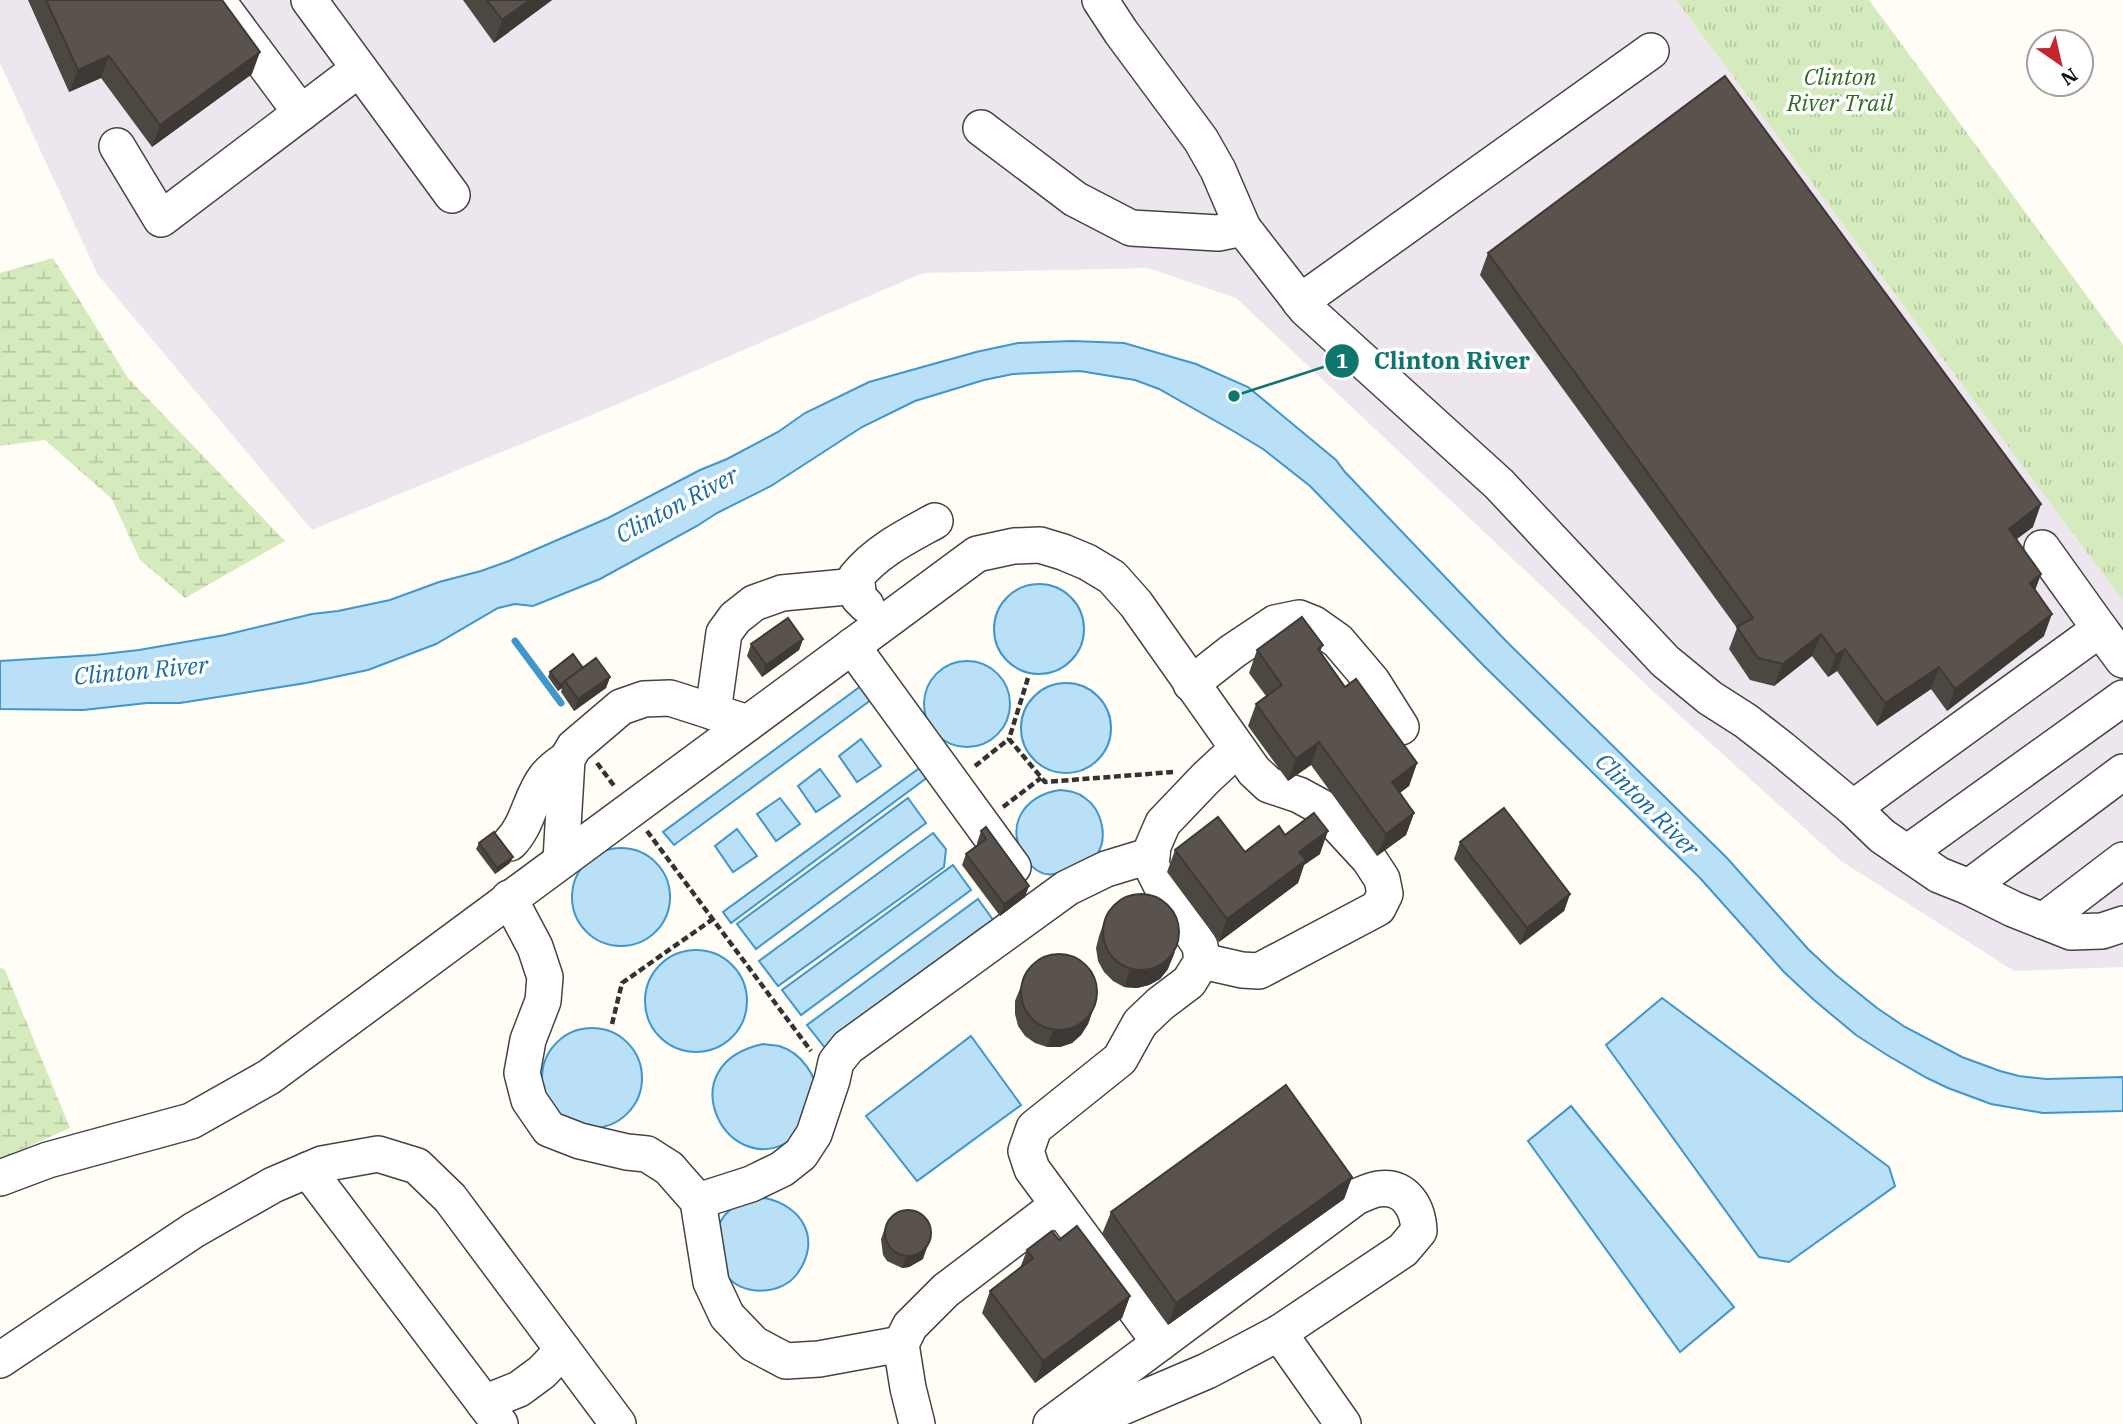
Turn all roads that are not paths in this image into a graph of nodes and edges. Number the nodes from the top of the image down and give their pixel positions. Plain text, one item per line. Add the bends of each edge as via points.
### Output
1 (217, 0) edge
2 (309, 0) edge
3 (1100, 0) edge
4 (1651, 51) dead end
5 (359, 69) junction
6 (301, 113) junction
7 (981, 128) dead end
8 (117, 146) dead end
9 (453, 195) dead end
10 (1244, 228) junction
11 (1300, 302) junction
12 (934, 521) dead end
13 (2042, 548) dead end
14 (857, 586) junction
15 (883, 623) junction
16 (2100, 629) junction
17 (852, 646) junction
18 (2123, 660) edge
19 (1191, 684) junction
20 (2123, 698) edge
21 (713, 712) junction
22 (748, 723) junction
23 (1401, 727) dead end
24 (574, 750) junction
25 (1226, 759) junction
26 (2123, 772) edge
27 (1853, 808) junction
28 (510, 843) dead end
29 (1907, 853) junction
30 (1152, 855) junction
31 (561, 860) junction
32 (2123, 860) edge
33 (1969, 887) junction
34 (509, 898) junction
35 (1041, 907) junction
36 (2043, 921) junction
37 (2123, 924) edge
38 (1202, 961) junction
39 (308, 1170) junction
40 (0, 1178) edge
41 (698, 1201) junction
42 (1058, 1205) junction
43 (1279, 1333) junction
44 (1160, 1343) junction
45 (901, 1344) junction
46 (563, 1350) junction
47 (0, 1360) edge
48 (492, 1413) edge
49 (618, 1424) edge
50 (918, 1424) edge
51 (1051, 1424) edge
52 (1061, 1424) edge
53 (1343, 1424) edge

1 - 6 street
2 - 5 street
3 - 10 street via 1201,140
4 - 11 street
5 - 6 street
5 - 9 street
6 - 8 street via 161,219
7 - 10 street via 1075,200 1131,228 1218,233
10 - 11 street
11 - 27 street via 1499,484 1665,662
12 - 14 street via 867,563 856,577
13 - 16 street
14 - 15 street via 859,598
14 - 21 street via 782,593 754,603 735,618 724,633
15 - 17 street
15 - 19 street via 977,554 1040,545 1087,562 1112,577
16 - 18 street
16 - 27 street
17 - 22 street
17 - 35 street
19 - 23 street via 1275,623 1299,618 1338,641 1372,681
19 - 25 street
20 - 29 street
21 - 22 street
21 - 24 street via 670,698 644,699 621,707
22 - 31 street
24 - 28 street via 546,777 520,833
24 - 31 street
25 - 30 street via 1163,823
25 - 38 street via 1254,771 1269,785 1321,807 1369,859 1382,878 1385,894 1378,908 1259,971
26 - 33 street
27 - 29 street
29 - 33 street via 1939,875
30 - 35 street via 1106,869
30 - 38 street via 1163,890 1200,946
31 - 34 street
32 - 36 street
33 - 36 street
34 - 40 street via 269,1077 191,1121 48,1160
34 - 41 street via 545,977 543,1001 522,1073 529,1100 549,1129 580,1141 647,1154 669,1168
35 - 41 street via 848,1047 836,1062 814,1134 802,1154 751,1184
36 - 37 street via 2071,932 2102,931
38 - 42 street via 1189,982 1140,1023 1120,1059 1034,1128 1026,1151 1032,1169
39 - 46 street via 378,1154 417,1166 450,1198
39 - 47 street via 194,1230
39 - 48 street
41 - 45 street via 711,1282 727,1316 754,1344 786,1361
42 - 44 street
42 - 45 street via 946,1290 910,1326
43 - 44 street via 1403,1250 1419,1231 1419,1216 1410,1200 1397,1190 1377,1189 1356,1197
43 - 52 street via 1207,1371 1120,1408
43 - 53 street
44 - 51 street
45 - 50 street
46 - 48 street
46 - 49 street

